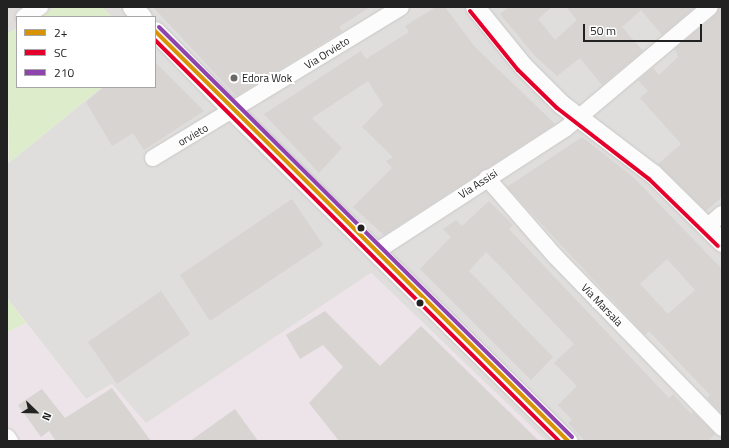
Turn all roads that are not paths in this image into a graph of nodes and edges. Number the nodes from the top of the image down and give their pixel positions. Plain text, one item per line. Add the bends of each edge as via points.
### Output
1 (40, 7) edge
2 (132, 7) edge
3 (401, 7) edge
4 (475, 7) edge
5 (710, 7) edge
6 (26, 16) edge
7 (141, 16) edge
8 (156, 32) edge
9 (233, 111) junction
10 (579, 118) junction
11 (153, 158) dead end
12 (487, 178) junction
13 (722, 214) edge
14 (707, 227) junction
15 (722, 242) edge
16 (377, 250) junction
17 (722, 428) edge
18 (7, 437) edge
19 (10, 441) edge
20 (568, 441) edge

1 - 6 street
2 - 7 street
3 - 9 street, Via Orvieto
4 - 10 street via 523,66
5 - 10 street, Via Assisi
8 - 9 street
9 - 11 street, orvieto
9 - 16 street
10 - 12 street, Via Assisi
10 - 14 street via 653,174
12 - 16 street, Via Assisi
12 - 17 street, Via Marsala via 555,256
13 - 14 street
14 - 15 street
16 - 20 street
18 - 19 street

